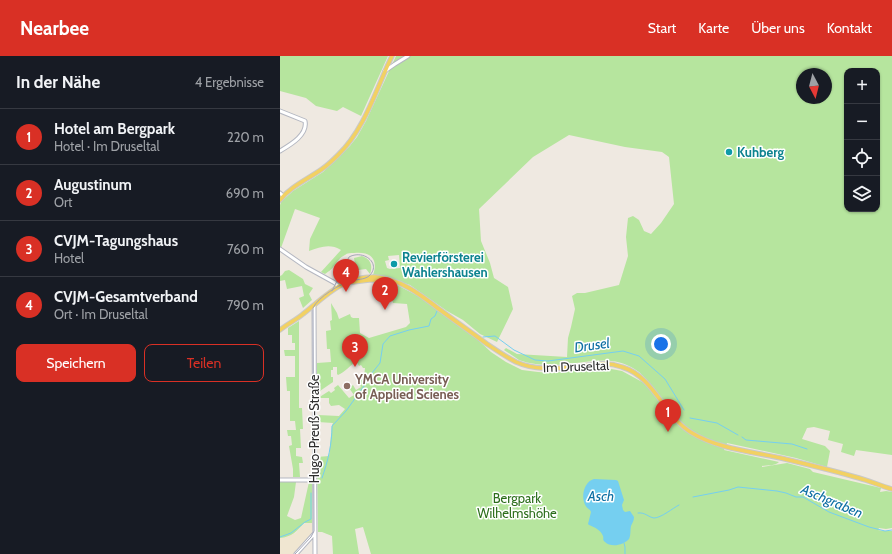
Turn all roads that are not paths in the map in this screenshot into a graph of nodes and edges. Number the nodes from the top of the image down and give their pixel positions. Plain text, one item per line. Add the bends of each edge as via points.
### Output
1 (392, 56) edge
2 (408, 56) edge
3 (385, 72) junction
4 (280, 111) edge
5 (280, 152) edge
6 (281, 196) edge
7 (280, 249) edge
8 (338, 286) junction
9 (314, 305) junction
10 (280, 328) edge
11 (280, 480) edge
12 (314, 480) junction
13 (892, 489) edge
14 (314, 533) junction
15 (296, 554) edge
16 (315, 554) edge

1 - 3 main road
2 - 3 street
3 - 6 main road via 364,120 344,149 324,168
4 - 5 street via 306,123 300,137
7 - 8 street
8 - 9 main road, Im Druseltal
8 - 13 main road, Im Druseltal via 358,278 374,277 394,281 414,291 516,362 553,369 598,363 624,367 646,382 684,428 705,440 827,469
9 - 10 main road, Im Druseltal
9 - 12 street, Hugo-Preuß-Straße
11 - 12 street
12 - 14 street, Hugo-Preuß-Straße
14 - 15 street
14 - 16 street, Hugo-Preuß-Straße

